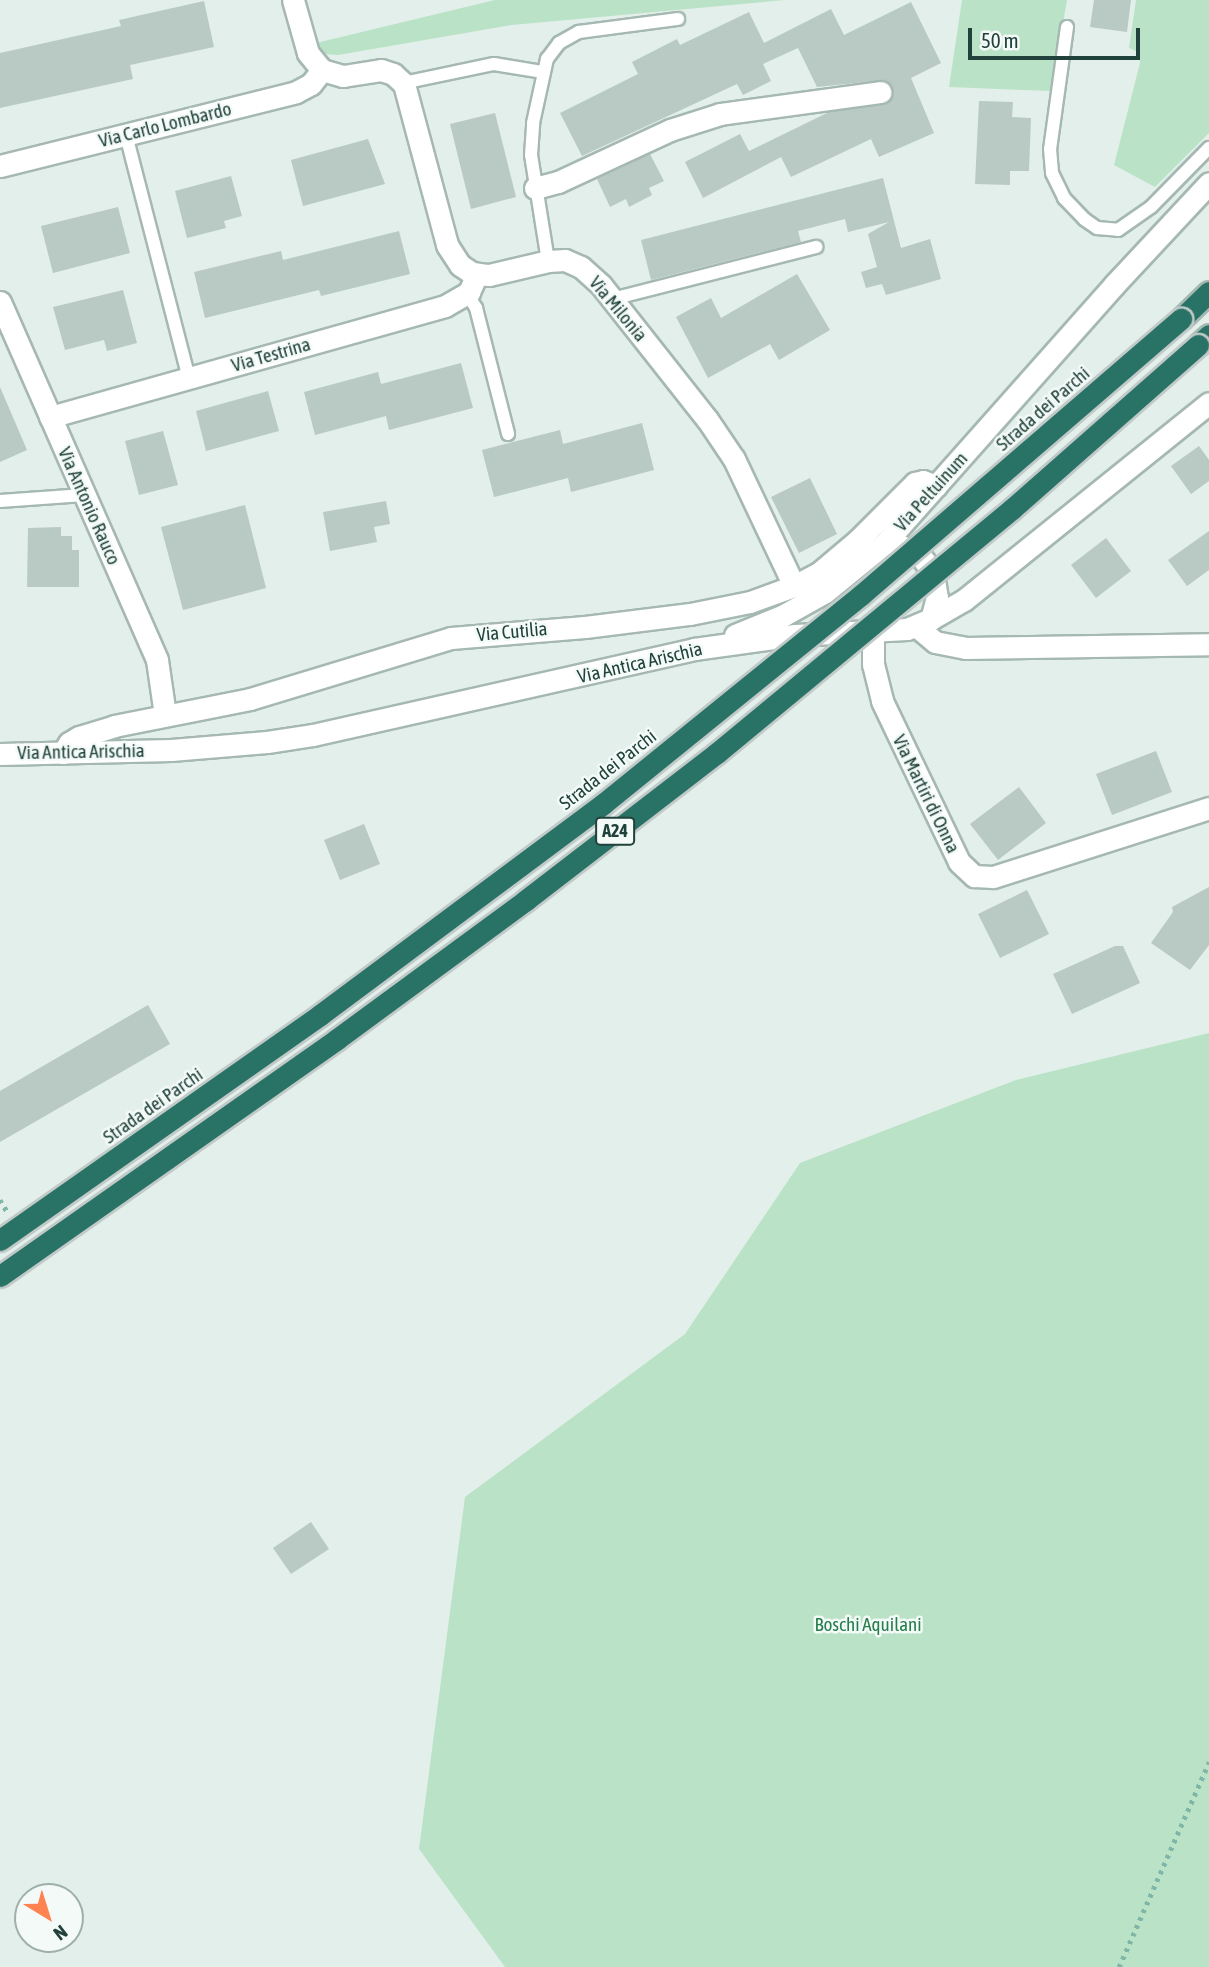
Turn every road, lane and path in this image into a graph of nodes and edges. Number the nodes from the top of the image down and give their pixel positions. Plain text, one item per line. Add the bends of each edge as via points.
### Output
1 (293, 0) edge
2 (678, 19) dead end
3 (1067, 27) dead end
4 (322, 70) junction
5 (543, 72) junction
6 (403, 83) junction
7 (880, 92) dead end
8 (126, 135) junction
9 (1209, 148) edge
10 (0, 166) edge
11 (1209, 183) edge
12 (535, 188) junction
13 (816, 247) dead end
14 (548, 261) junction
15 (477, 274) junction
16 (1209, 292) edge
17 (467, 294) junction
18 (612, 299) junction
19 (0, 302) edge
20 (1204, 340) edge
21 (189, 378) junction
22 (1209, 403) edge
23 (50, 417) junction
24 (508, 434) dead end
25 (936, 486) junction
26 (84, 495) junction
27 (0, 501) edge
28 (885, 543) junction
29 (861, 565) junction
30 (794, 586) junction
31 (924, 623) junction
32 (873, 631) junction
33 (1209, 644) edge
34 (694, 649) junction
35 (165, 715) junction
36 (62, 753) junction
37 (0, 754) edge
38 (1209, 808) edge
39 (0, 1200) edge
40 (7, 1212) dead end
41 (0, 1240) edge
42 (0, 1276) edge
43 (1209, 1762) edge
44 (1119, 1967) edge

1 - 4 street via 308,53
2 - 5 lane via 572,35 551,52
3 - 9 lane via 1050,149 1052,173 1064,198 1084,219 1097,229 1118,230 1151,207
4 - 6 street via 343,76 381,70
4 - 8 street, Via Carlo Lombardo via 311,84 296,92
5 - 6 lane via 494,64
5 - 12 lane via 532,132
6 - 15 street via 447,246 460,265
7 - 12 street via 720,114 670,130 558,183
8 - 10 street, Via Carlo Lombardo
8 - 21 lane
11 - 25 street, Via Peltuinum
12 - 14 lane
13 - 18 lane
14 - 15 street, Via Milonia
14 - 18 street, Via Milonia via 577,265
15 - 17 street
16 - 41 highway, Strada dei Parchi / A24, bridge via 861,595 603,804 320,1015
17 - 21 street, Via Testrina via 446,306
17 - 24 lane via 476,308
18 - 30 street, Via Milonia via 734,460
19 - 23 street, Via Antonio Rauco
20 - 42 highway, A24, bridge via 1012,509 717,753 337,1039
21 - 23 street, Via Testrina
22 - 31 street, Via Antica Arischia via 964,600
23 - 26 street, Via Antonio Rauco
25 - 28 street, Via Peltuinum
25 - 30 street, Via Cutilia via 915,483 833,562
26 - 27 lane
26 - 35 street, Via Antonio Rauco via 156,660
28 - 29 street, Via Peltuinum
28 - 31 street via 908,548 929,565 937,597
29 - 32 street via 849,598 859,622
29 - 34 street, Via Peltuinum via 784,615
30 - 35 street, Via Cutilia via 750,603 690,614 451,638 250,699
31 - 32 street, Via Antica Arischia
31 - 33 street via 935,642 965,648
32 - 34 street, Via Antica Arischia via 795,635
32 - 38 street, Via Martiri di Onna via 873,664 882,701 968,874 993,877
34 - 36 street, Via Antica Arischia via 290,739 183,750
35 - 36 street, Via Cutilia via 85,735 69,743
36 - 37 street, Via Antica Arischia
39 - 40 path
43 - 44 path

